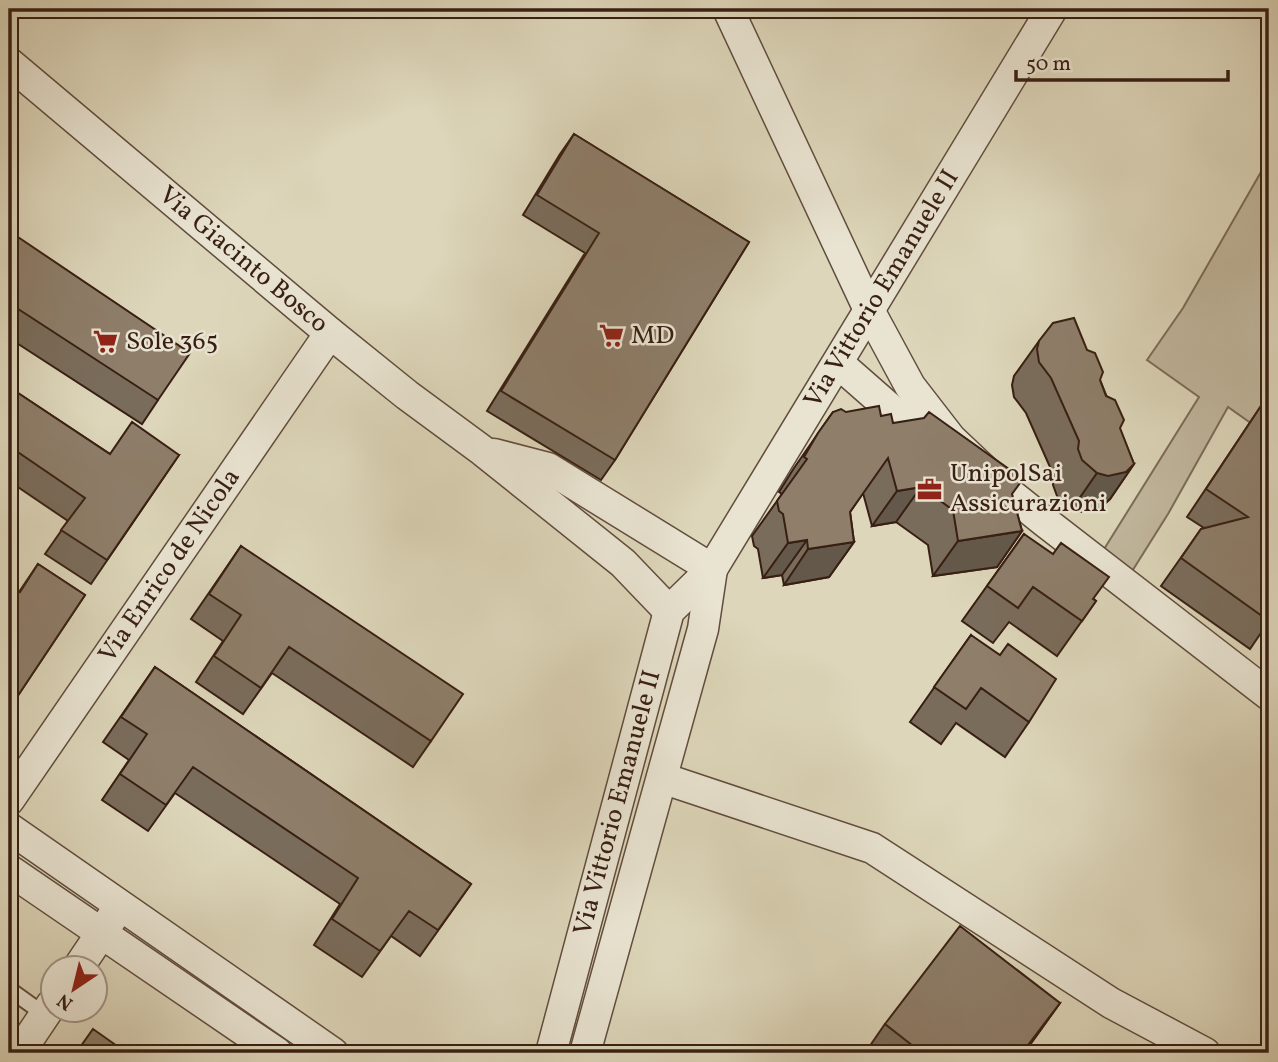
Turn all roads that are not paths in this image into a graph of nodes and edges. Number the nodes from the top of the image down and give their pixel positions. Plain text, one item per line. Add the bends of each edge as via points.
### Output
1 (728, 9) edge
2 (1052, 9) edge
3 (9, 63) edge
4 (870, 312) junction
5 (330, 333) junction
6 (838, 363) junction
7 (483, 451) junction
8 (1004, 489) junction
9 (712, 569) junction
10 (670, 611) junction
11 (1269, 694) edge
12 (662, 778) junction
13 (9, 800) edge
14 (9, 828) edge
15 (9, 870) edge
16 (120, 905) junction
17 (102, 933) junction
18 (88, 954) edge
19 (9, 989) edge
20 (38, 1004) edge
21 (39, 1024) edge
22 (19, 1053) edge
23 (277, 1053) edge
24 (333, 1053) edge
25 (551, 1053) edge
26 (585, 1053) edge
27 (1205, 1053) edge

1 - 4 street
2 - 4 street, Via Vittorio Emanuele II
3 - 5 street, Via Giacinto Bosco
4 - 6 street, Via Vittorio Emanuele II
4 - 8 street via 910,386 951,439
5 - 7 street, Via Giacinto Bosco
5 - 13 street, Via Enrico de Nicola
6 - 8 street via 938,450
6 - 9 street, Via Vittorio Emanuele II
7 - 9 street, Via Giacinto Bosco via 548,468
7 - 10 street, Via Giacinto Bosco via 623,563
8 - 11 street
9 - 10 street, Via Vittorio Emanuele II
9 - 12 street, Via Vittorio Emanuele II via 703,629
10 - 25 street, Via Vittorio Emanuele II
12 - 26 street, Via Vittorio Emanuele II
12 - 27 street via 872,848 1111,1003
14 - 16 street
15 - 17 street
16 - 17 street
16 - 24 street
17 - 18 street
17 - 23 street
19 - 20 lane
21 - 22 street

